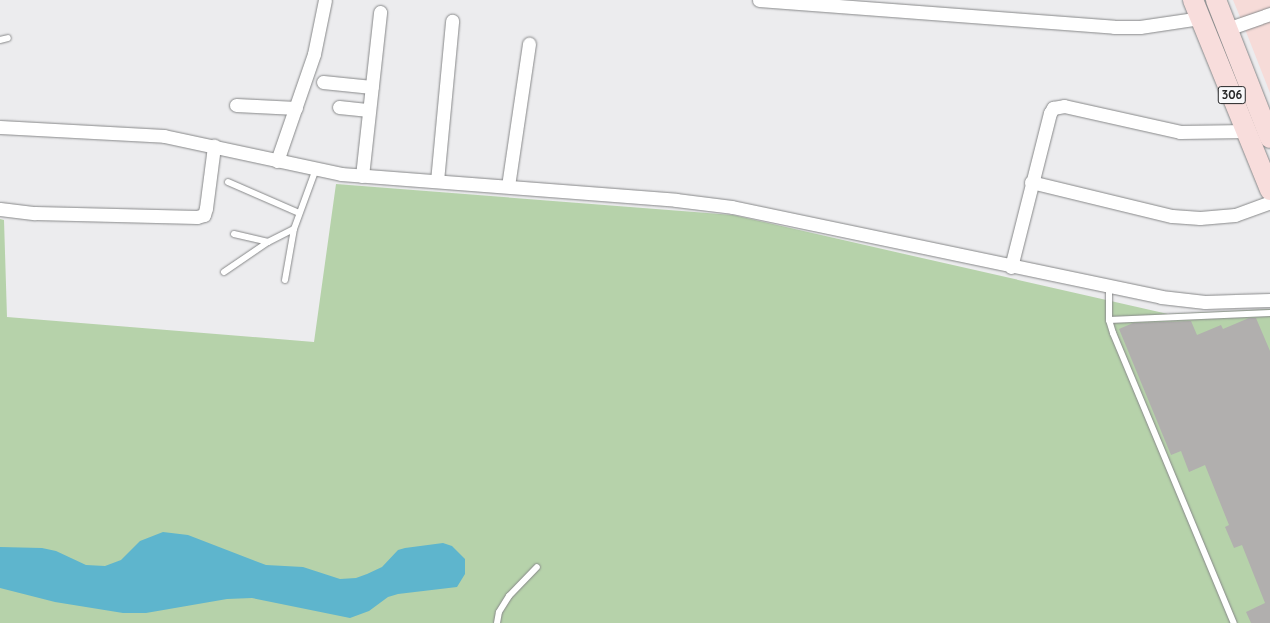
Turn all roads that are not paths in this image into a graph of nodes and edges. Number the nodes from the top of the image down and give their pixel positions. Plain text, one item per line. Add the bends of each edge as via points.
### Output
1 (325, 0) edge
2 (759, 0) edge
3 (1193, 0) edge
4 (1218, 5) edge
5 (380, 12) dead end
6 (1270, 14) edge
7 (1201, 18) junction
8 (452, 22) dead end
9 (1227, 30) junction
10 (1208, 37) junction
11 (8, 38) dead end
12 (0, 40) edge
13 (529, 44) dead end
14 (323, 82) dead end
15 (372, 87) junction
16 (236, 104) dead end
17 (339, 106) dead end
18 (296, 108) junction
19 (369, 110) junction
20 (1266, 117) edge
21 (0, 127) edge
22 (1247, 131) junction
23 (1270, 138) edge
24 (214, 146) junction
25 (277, 161) junction
26 (316, 169) junction
27 (362, 176) junction
28 (437, 181) junction
29 (228, 182) dead end
30 (1031, 182) junction
31 (508, 186) junction
32 (1270, 190) edge
33 (1270, 202) edge
34 (0, 209) edge
35 (299, 213) junction
36 (294, 229) junction
37 (234, 234) dead end
38 (268, 242) junction
39 (1010, 267) junction
40 (224, 272) dead end
41 (285, 280) dead end
42 (1109, 288) junction
43 (1270, 300) edge
44 (1270, 313) edge
45 (1109, 320) junction
46 (537, 567) dead end
47 (497, 623) edge
48 (1234, 623) edge

1 - 18 street via 314,54
2 - 7 street via 1114,27 1140,27
3 - 7 main road, 306
4 - 7 main road
4 - 9 main road, 306
5 - 15 street
6 - 9 street
7 - 10 main road, 306
8 - 28 street
9 - 10 main road
9 - 20 main road, 306
10 - 22 main road, 306
11 - 12 lane
13 - 31 street
14 - 15 street
15 - 19 street
16 - 18 street
17 - 19 street
18 - 25 street
19 - 27 street
20 - 23 main road, 306
21 - 24 street via 164,136
22 - 30 street via 1180,132 1059,106 1050,113
22 - 32 main road, 306
24 - 25 street
24 - 34 street via 204,215 197,217 58,214
25 - 26 street
26 - 27 street
26 - 35 lane
27 - 28 street
28 - 31 street
29 - 35 lane
30 - 33 street via 1172,216 1200,218 1234,215
30 - 39 street
31 - 39 street via 732,207
35 - 36 lane
36 - 38 lane
36 - 41 lane
37 - 38 lane
38 - 40 lane
39 - 42 street
42 - 43 street via 1205,302
42 - 45 lane
44 - 45 lane
45 - 48 lane
46 - 47 lane via 509,596 499,612

